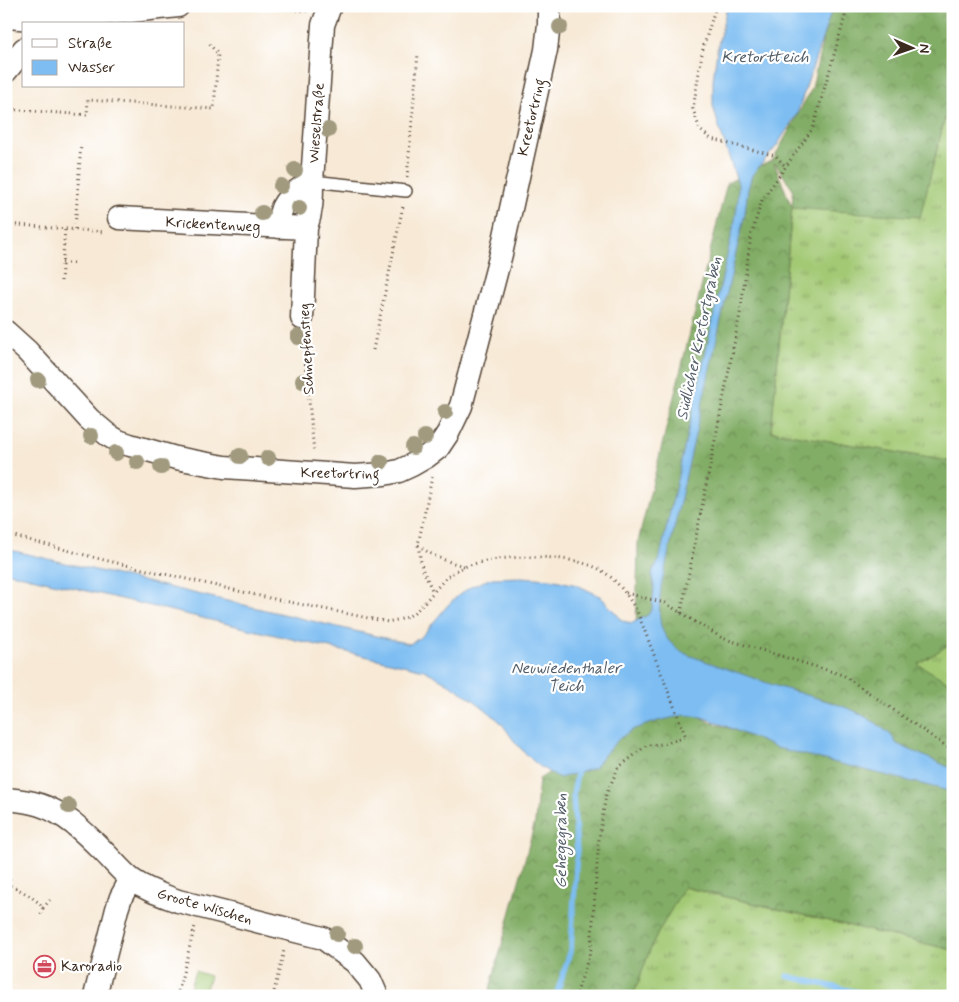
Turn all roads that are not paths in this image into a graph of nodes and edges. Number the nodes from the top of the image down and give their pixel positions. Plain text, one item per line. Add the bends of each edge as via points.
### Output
1 (178, 6) edge
2 (185, 6) edge
3 (197, 6) edge
4 (549, 6) edge
5 (329, 9) edge
6 (6, 17) edge
7 (45, 22) edge
8 (22, 51) edge
9 (6, 70) edge
10 (312, 181) junction
11 (406, 191) dead end
12 (115, 226) road end
13 (279, 227) junction
14 (306, 228) junction
15 (302, 318) road end
16 (6, 332) edge
17 (6, 799) edge
18 (131, 880) junction
19 (94, 996) edge
20 (377, 996) edge

1 - 7 street
2 - 3 street
4 - 16 street, Kreetortring via 546,50 501,254 470,373 461,406 448,433 438,448 426,457 400,471 355,476 224,467 130,445 108,435 89,419
5 - 10 street, Wieselstraße via 323,26
6 - 7 street
8 - 9 street
10 - 11 lane
10 - 13 street, Wieselstraße via 286,202
10 - 14 street, Schnepfenstieg via 312,204
12 - 13 street, Krickentenweg
13 - 14 street, Krickentenweg
14 - 15 street, Schnepfenstieg
17 - 18 street, Groote Wischen via 42,805 56,812 82,831
18 - 19 street via 117,909
18 - 20 street, Groote Wischen via 178,901 323,938 355,962 370,980

